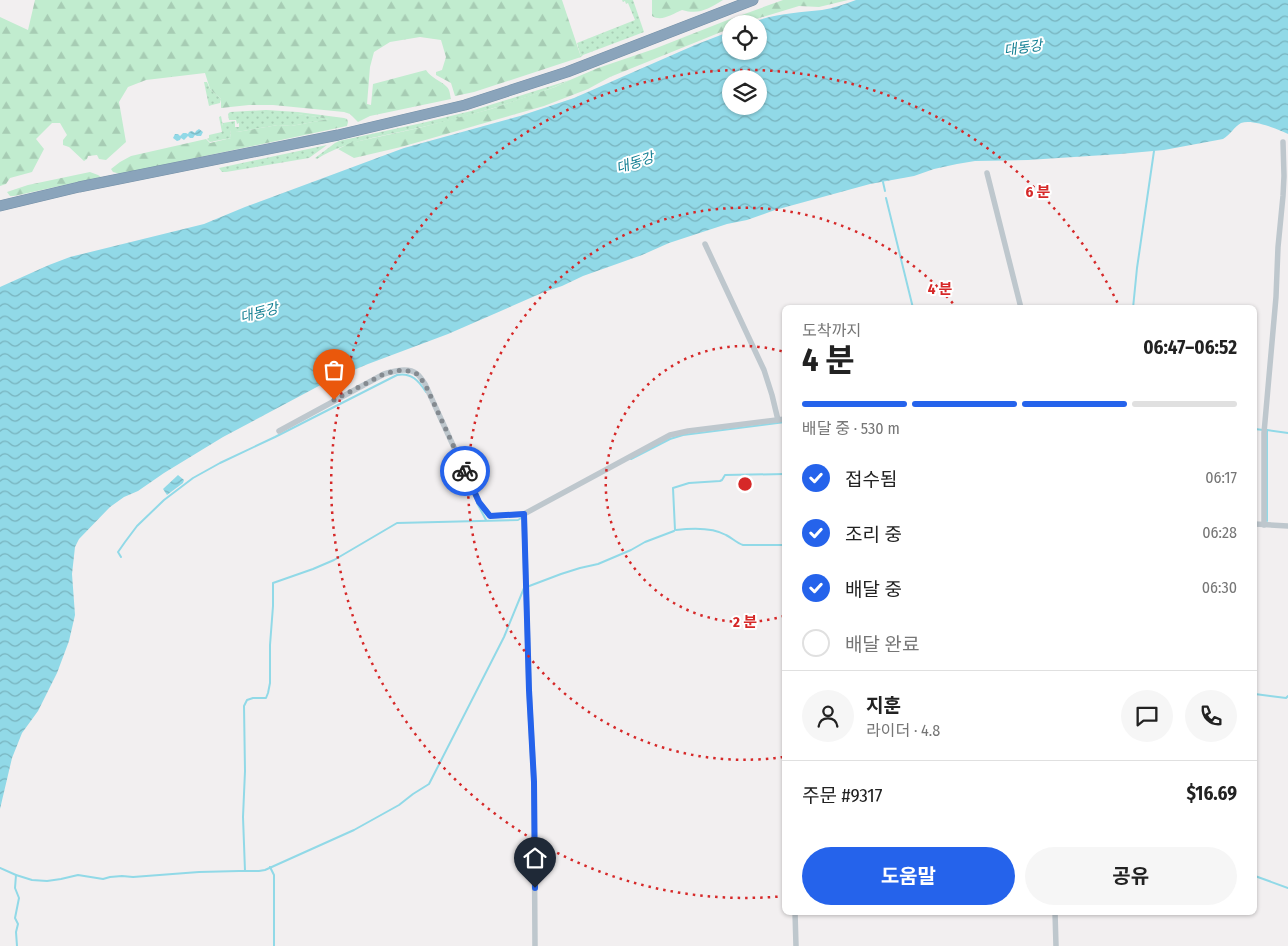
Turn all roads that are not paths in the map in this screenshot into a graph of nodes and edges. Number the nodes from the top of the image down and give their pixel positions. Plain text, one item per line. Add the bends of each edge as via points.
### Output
1 (753, 0) edge
2 (1282, 142) dead end
3 (987, 173) dead end
4 (0, 206) edge
5 (705, 244) dead end
6 (1021, 305) edge
7 (782, 419) edge
8 (778, 420) junction
9 (279, 431) dead end
10 (524, 514) junction
11 (1257, 524) edge
12 (1264, 524) junction
13 (1288, 526) edge
14 (795, 915) edge
15 (1055, 915) edge
16 (535, 946) edge
17 (796, 946) edge
18 (1056, 946) edge

1 - 4 highway via 587,64 465,106
2 - 12 street via 1283,196 1264,433
3 - 6 street
5 - 8 street via 764,370
7 - 8 street
8 - 10 street via 670,435
9 - 10 street via 384,374 404,370 416,373 425,384 479,502 490,516
10 - 16 street via 534,782
11 - 12 street
12 - 13 street
14 - 17 street
15 - 18 street

